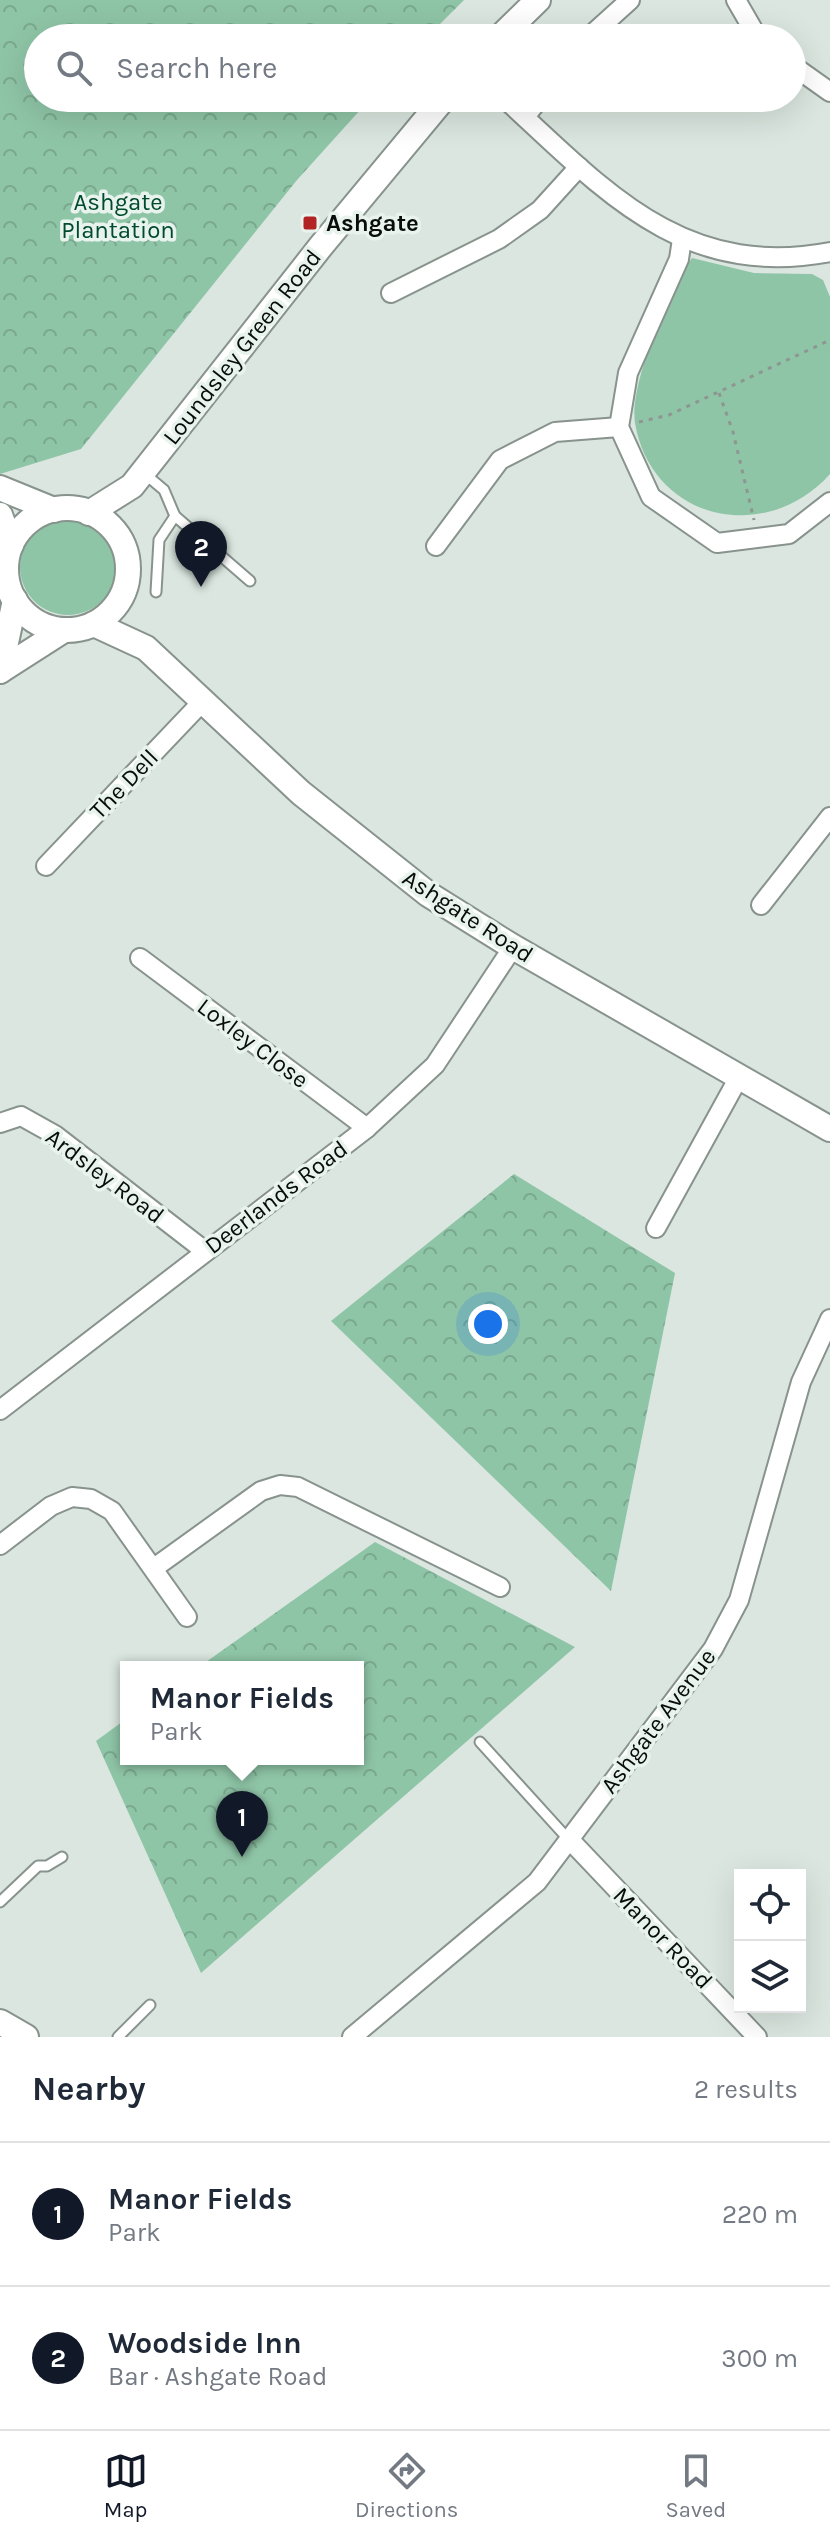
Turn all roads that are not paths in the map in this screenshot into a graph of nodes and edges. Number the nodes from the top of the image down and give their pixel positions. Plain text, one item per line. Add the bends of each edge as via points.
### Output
1 (538, 0) edge
2 (630, 0) edge
3 (736, 0) edge
4 (513, 24) edge
5 (603, 24) edge
6 (750, 24) edge
7 (806, 75) edge
8 (830, 92) edge
9 (432, 112) edge
10 (519, 112) edge
11 (529, 112) edge
12 (525, 117) junction
13 (579, 167) junction
14 (682, 239) junction
15 (830, 252) edge
16 (391, 293) dead end
17 (619, 427) junction
18 (138, 479) junction
19 (0, 488) edge
20 (830, 502) edge
21 (54, 510) junction
22 (89, 513) junction
23 (0, 515) edge
24 (175, 516) junction
25 (118, 537) junction
26 (11, 545) junction
27 (436, 546) dead end
28 (250, 581) dead end
29 (156, 592) dead end
30 (122, 594) junction
31 (15, 600) junction
32 (94, 624) junction
33 (64, 630) junction
34 (146, 648) junction
35 (0, 671) edge
36 (203, 701) junction
37 (830, 817) edge
38 (46, 866) dead end
39 (761, 905) dead end
40 (513, 947) junction
41 (140, 958) dead end
42 (739, 1077) junction
43 (0, 1123) edge
44 (367, 1128) junction
45 (830, 1129) edge
46 (656, 1228) dead end
47 (205, 1251) junction
48 (830, 1319) edge
49 (0, 1410) edge
50 (0, 1545) edge
51 (154, 1568) junction
52 (500, 1587) dead end
53 (187, 1617) dead end
54 (480, 1742) dead end
55 (570, 1840) junction
56 (62, 1857) dead end
57 (0, 1902) edge
58 (150, 2005) dead end
59 (0, 2022) edge
60 (26, 2037) edge
61 (118, 2037) edge
62 (352, 2037) edge
63 (757, 2037) edge

1 - 4 main road
2 - 5 street
3 - 6 street
7 - 8 street
9 - 18 main road, Loundsley Green Road
10 - 12 street
11 - 12 street
12 - 13 street
13 - 14 street via 638,214
13 - 16 street via 540,210 499,239
14 - 15 street via 746,258
14 - 17 street via 679,259 628,373
17 - 20 street via 651,497 717,543 789,534
17 - 27 street via 555,432 500,460
18 - 22 main road, Loundsley Green Road
18 - 24 lane via 164,490
18 - 25 main road, Loundsley Green Road
19 - 21 main road
21 - 22 main road
21 - 26 main road via 36,517
22 - 25 main road
23 - 26 main road
24 - 28 lane
24 - 29 lane via 159,540
25 - 30 main road via 128,565
26 - 31 main road via 6,573
30 - 32 main road
30 - 34 main road, Ashgate Road
31 - 33 main road via 36,621
31 - 35 main road
32 - 33 main road
32 - 34 main road, Ashgate Road
33 - 35 main road
34 - 36 main road, Ashgate Road
36 - 38 street, The Dell
36 - 40 main road, Ashgate Road via 347,833 428,894
37 - 39 street
40 - 42 main road, Ashgate Road
40 - 44 street, Deerlands Road via 435,1065
41 - 44 street, Loxley Close
42 - 45 main road, Ashgate Road
42 - 46 street
43 - 47 street, Ardsley Road via 21,1116 55,1135
44 - 47 street, Deerlands Road
47 - 49 street, Deerlands Road
48 - 55 street, Ashgate Avenue via 801,1382 739,1600 713,1649
50 - 51 street via 51,1506 72,1497 91,1499 112,1511
51 - 52 street via 261,1491 280,1485 298,1487 468,1563
51 - 53 street
54 - 55 lane
55 - 62 street, Ashgate Avenue via 537,1882
55 - 63 street, Manor Road
56 - 57 lane via 38,1866
58 - 61 lane
59 - 60 main road

